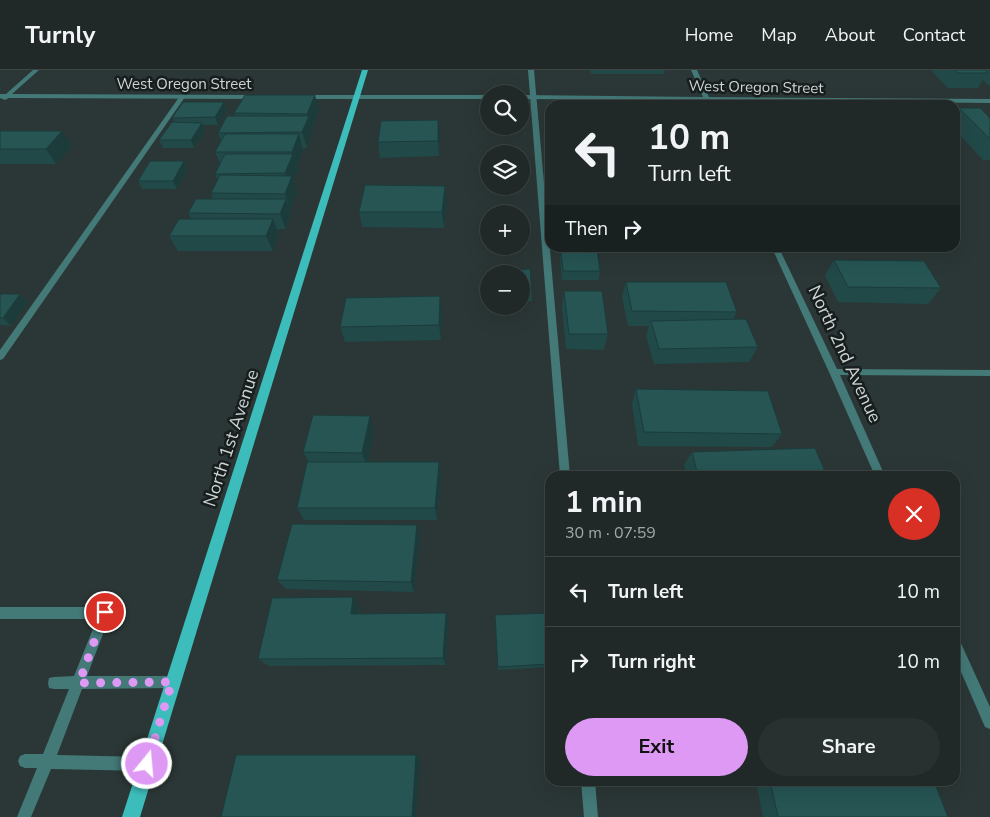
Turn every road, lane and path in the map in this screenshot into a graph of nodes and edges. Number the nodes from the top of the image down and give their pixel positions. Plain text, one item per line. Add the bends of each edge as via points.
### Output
1 (36, 70) edge
2 (365, 70) edge
3 (531, 70) edge
4 (694, 70) edge
5 (0, 96) edge
6 (7, 96) junction
7 (182, 97) junction
8 (260, 97) edge
9 (298, 97) edge
10 (357, 97) junction
11 (480, 97) edge
12 (532, 97) junction
13 (638, 100) edge
14 (707, 100) edge
15 (960, 101) edge
16 (990, 101) edge
17 (0, 103) edge
18 (545, 251) edge
19 (545, 252) edge
20 (777, 252) edge
21 (0, 357) edge
22 (834, 372) junction
23 (990, 373) edge
24 (564, 471) edge
25 (878, 471) edge
26 (0, 613) edge
27 (960, 654) edge
28 (172, 682) junction
29 (54, 683) dead end
30 (79, 683) junction
31 (990, 722) edge
32 (48, 760) junction
33 (25, 761) dead end
34 (147, 764) junction
35 (588, 786) edge
36 (24, 817) edge
37 (131, 817) edge
38 (591, 817) edge

1 - 6 street
2 - 10 main road, North 1st Avenue
3 - 12 street
4 - 14 street
5 - 6 street, West Oregon Street
6 - 7 street, West Oregon Street
6 - 17 street
7 - 8 street, West Oregon Street
7 - 21 street
9 - 10 street
10 - 11 street
10 - 28 main road, North 1st Avenue
12 - 13 street, West Oregon Street
12 - 18 street
15 - 16 street, West Oregon Street
19 - 24 street
20 - 22 street, North 2nd Avenue
22 - 23 street
22 - 25 street, North 2nd Avenue
26 - 30 street via 105,612
27 - 31 street
28 - 30 street
28 - 34 main road, North 1st Avenue
29 - 30 street
30 - 32 street
32 - 33 street
32 - 34 street
32 - 36 street
34 - 37 main road, North 1st Avenue
35 - 38 street

